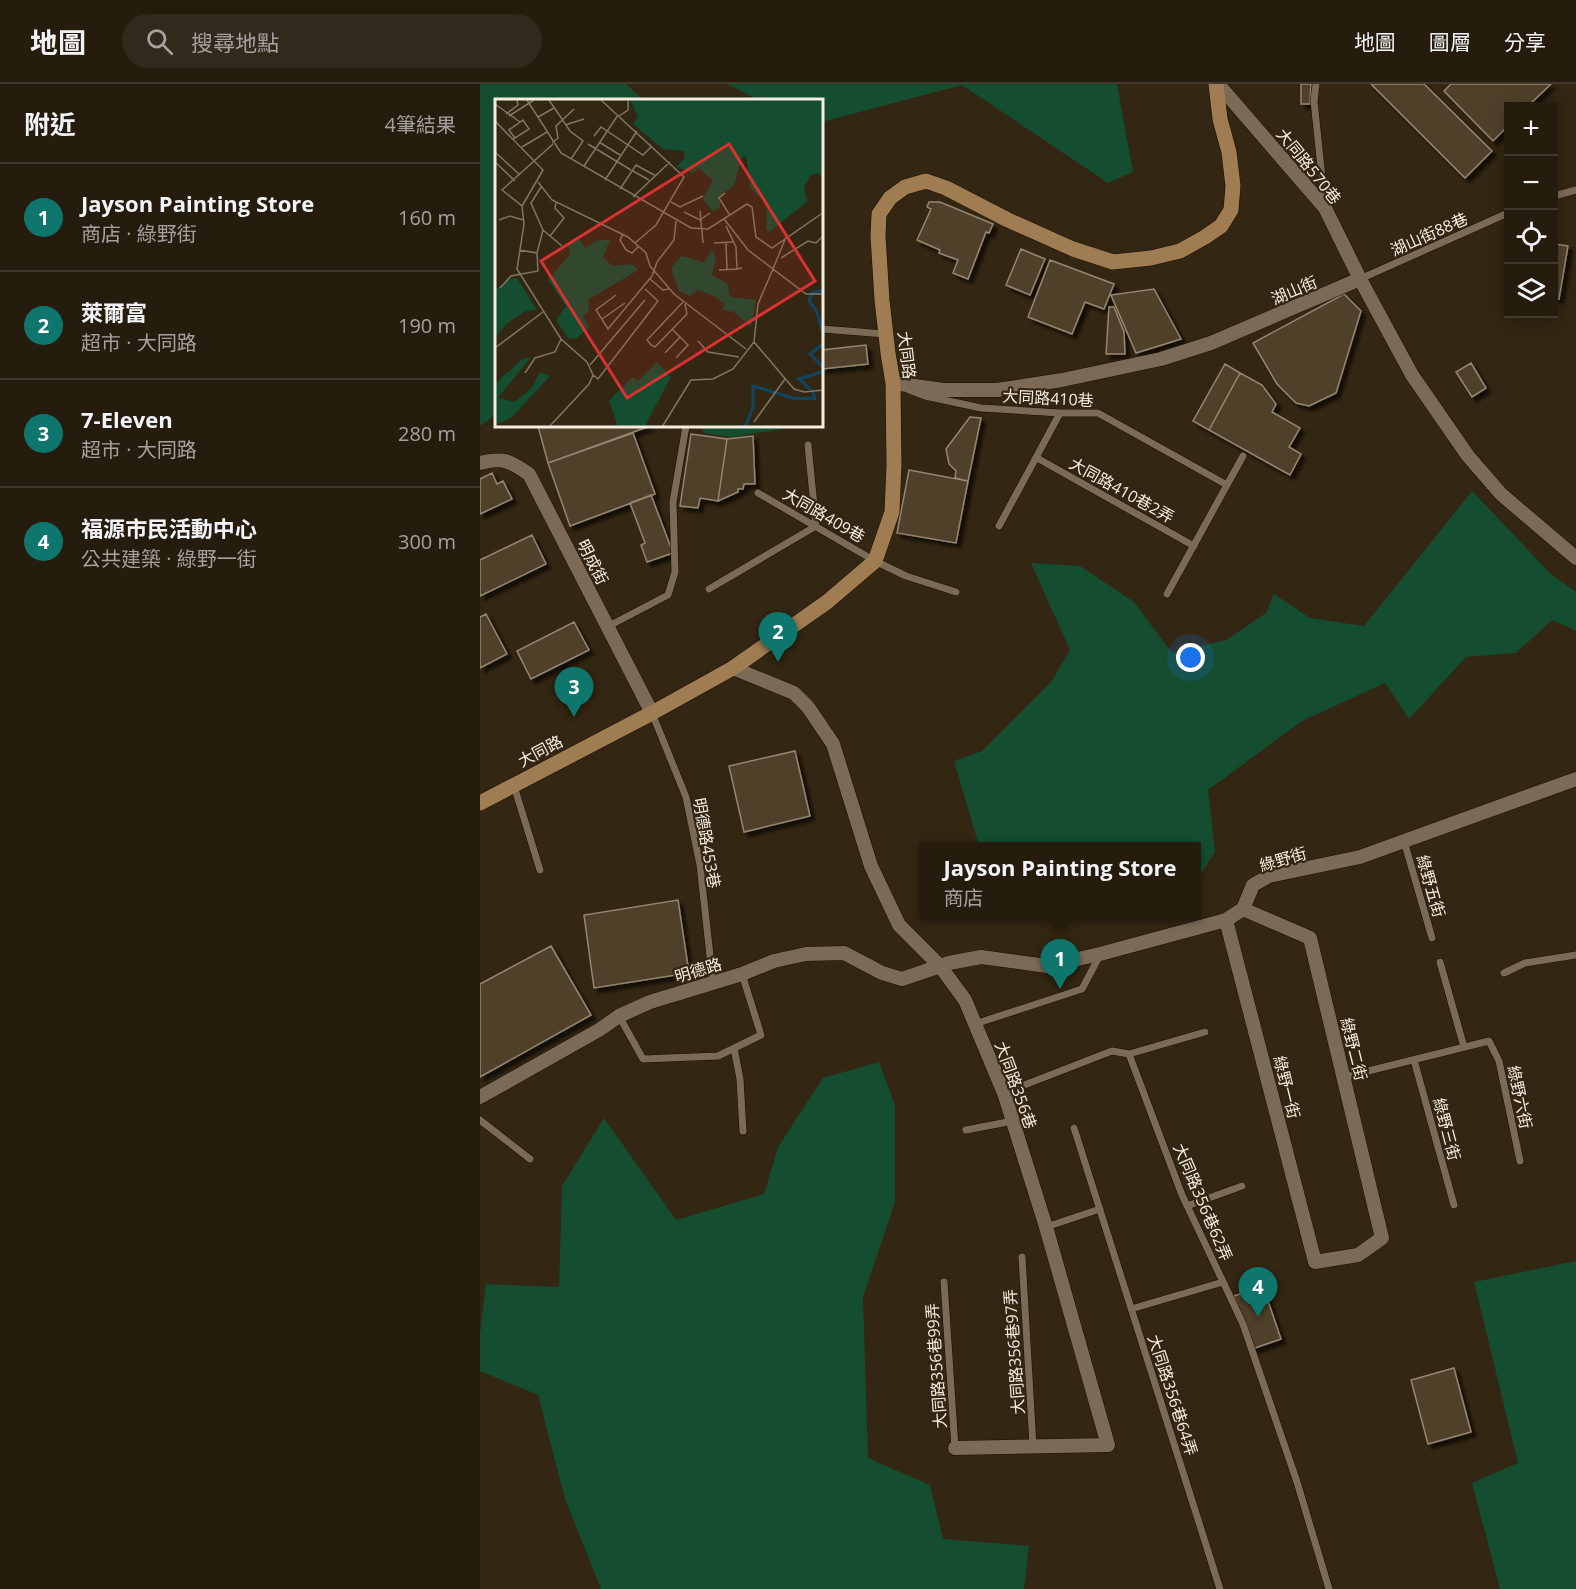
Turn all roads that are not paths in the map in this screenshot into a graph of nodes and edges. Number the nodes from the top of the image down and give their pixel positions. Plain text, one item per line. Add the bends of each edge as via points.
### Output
1 (1217, 84) edge
2 (1316, 84) edge
3 (1576, 190) edge
4 (1558, 195) edge
5 (1325, 208) junction
6 (1504, 215) edge
7 (1360, 279) junction
8 (824, 328) edge
9 (885, 334) junction
10 (893, 383) junction
11 (1060, 413) junction
12 (686, 428) edge
13 (808, 445) dead end
14 (1243, 456) dead end
15 (1037, 458) junction
16 (480, 463) edge
17 (1227, 485) junction
18 (759, 493) dead end
19 (816, 526) junction
20 (999, 526) dead end
21 (1194, 546) junction
22 (1576, 558) edge
23 (875, 561) junction
24 (709, 589) dead end
25 (957, 592) dead end
26 (1167, 594) dead end
27 (607, 627) junction
28 (733, 668) junction
29 (652, 713) junction
30 (1576, 779) edge
31 (514, 785) junction
32 (480, 803) edge
33 (1404, 841) junction
34 (540, 870) dead end
35 (1243, 909) junction
36 (1226, 920) junction
37 (1432, 938) dead end
38 (1100, 954) junction
39 (1576, 955) edge
40 (1440, 962) dead end
41 (940, 966) junction
42 (1504, 973) dead end
43 (742, 974) junction
44 (713, 983) junction
45 (619, 1016) junction
46 (975, 1024) junction
47 (1205, 1032) dead end
48 (1464, 1047) junction
49 (734, 1048) junction
50 (1129, 1054) junction
51 (1414, 1060) junction
52 (1344, 1077) junction
53 (1004, 1093) junction
54 (480, 1097) edge
55 (480, 1120) edge
56 (1013, 1121) junction
57 (1074, 1128) dead end
58 (966, 1130) dead end
59 (743, 1131) dead end
60 (530, 1159) dead end
61 (1520, 1161) dead end
62 (1242, 1186) dead end
63 (1454, 1205) dead end
64 (1187, 1206) junction
65 (1100, 1209) junction
66 (1046, 1227) junction
67 (1382, 1238) joint
68 (1022, 1257) dead end
69 (944, 1282) dead end
70 (1223, 1282) junction
71 (1131, 1309) junction
72 (1033, 1446) junction
73 (955, 1448) joint
74 (1220, 1589) edge
75 (1329, 1589) edge

1 - 5 street, 大同路570巷
1 - 9 street, 大同路 via 1233,186 1231,210 1221,226 1180,251 1113,262 1073,249 946,188 926,181 905,187 890,198 879,214
2 - 5 lane via 1314,101
3 - 4 lane
5 - 7 street, 大同路570巷
6 - 7 lane, 湖山街88巷
7 - 10 street, 湖山街 via 1211,343 1161,359 997,390 944,390
7 - 22 street via 1412,375 1468,456 1502,494
8 - 9 lane
9 - 10 street, 大同路
10 - 11 lane, 大同路410巷 via 925,396 981,408
10 - 23 street, 大同路 via 892,512
11 - 15 lane
11 - 17 lane, 大同路410巷 via 1098,412
12 - 27 lane via 673,502 675,572 668,595
13 - 19 lane
14 - 17 lane
15 - 20 lane
15 - 21 lane, 大同路410巷2弄
16 - 27 street, 明成街 via 509,461 529,474
17 - 21 lane
18 - 19 lane, 大同路409巷
19 - 23 lane, 大同路409巷
19 - 24 lane
21 - 26 lane
23 - 25 lane, 大同路409巷 via 906,576
23 - 28 street, 大同路 via 827,602
27 - 29 street, 明成街
28 - 29 street, 大同路
28 - 41 street, 大同路356巷 via 794,693 808,707 833,744 871,866 898,926
29 - 31 street, 大同路
29 - 44 lane, 明德路453巷 via 686,797 700,865
30 - 33 street, 綠野街
31 - 32 street, 大同路
31 - 34 lane
33 - 35 street, 綠野街 via 1360,856 1269,876 1253,885
33 - 37 lane, 綠野五街
35 - 36 street, 綠野街
35 - 52 street, 綠野二街 via 1310,938
36 - 38 street, 綠野街
36 - 67 street, 綠野一街 via 1315,1262 1358,1255
38 - 41 street, 綠野街 via 1047,966 981,957
38 - 46 lane via 1082,989
39 - 42 lane via 1525,963
40 - 48 lane
41 - 43 street, 明德路 via 902,979 882,974 844,953 806,954
41 - 46 street, 大同路356巷 via 965,1000
43 - 44 street, 明德路
43 - 49 lane via 761,1035
44 - 45 street, 明德路
45 - 49 lane via 643,1059 718,1056
45 - 54 street, 明德路
46 - 53 street, 大同路356巷
47 - 50 lane
48 - 51 lane
48 - 61 lane, 綠野六街 via 1489,1041 1498,1061
49 - 59 lane
50 - 53 lane via 1113,1051
50 - 64 lane, 大同路356巷62弄
51 - 52 lane
51 - 63 lane, 綠野三街
52 - 67 street, 綠野二街
53 - 56 street, 大同路356巷
55 - 60 lane
56 - 58 lane
56 - 66 street, 大同路356巷
57 - 65 lane, 大同路356巷64弄
62 - 64 lane
64 - 70 lane, 大同路356巷62弄
65 - 66 lane
65 - 71 lane, 大同路356巷64弄
66 - 72 street, 大同路356巷 via 1108,1445
68 - 72 lane, 大同路356巷97弄
69 - 73 lane, 大同路356巷99弄
70 - 71 lane
70 - 75 lane, 大同路356巷62弄 via 1243,1324
71 - 74 lane, 大同路356巷64弄
72 - 73 street, 大同路356巷

